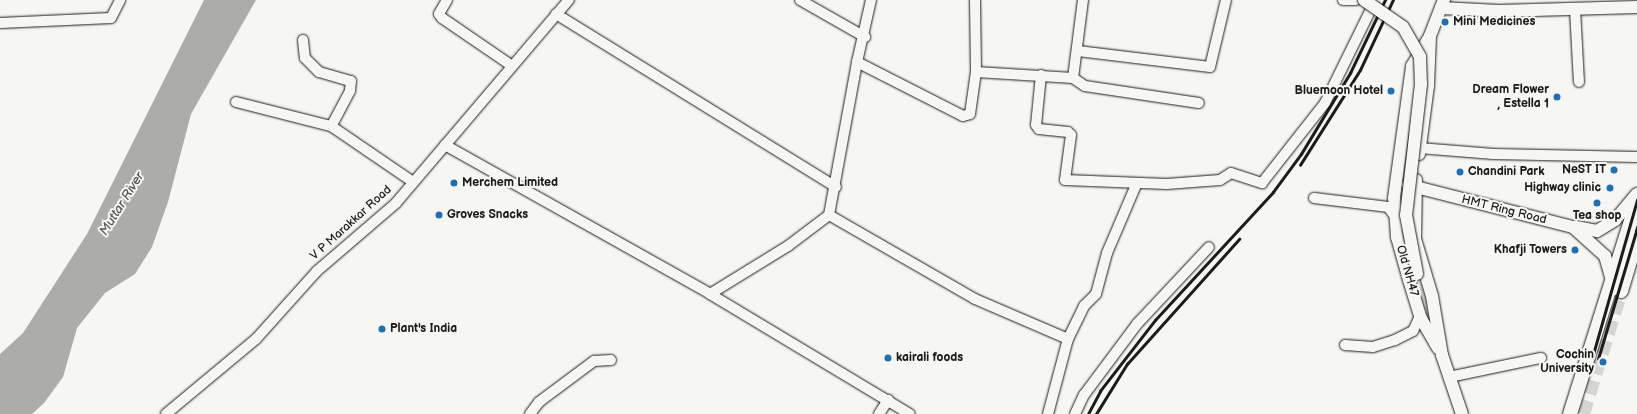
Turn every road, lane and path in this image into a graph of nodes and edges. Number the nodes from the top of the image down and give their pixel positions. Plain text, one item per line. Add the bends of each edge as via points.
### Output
1 (120, 0) edge
2 (447, 0) edge
3 (569, 0) edge
4 (800, 0) edge
5 (871, 0) edge
6 (975, 0) edge
7 (1083, 0) edge
8 (1226, 0) edge
9 (1343, 0) edge
10 (1356, 0) edge
11 (1364, 0) edge
12 (1443, 4) edge
13 (1637, 7) edge
14 (1575, 9) junction
15 (1370, 11) dead end
16 (556, 14) junction
17 (0, 23) edge
18 (1430, 36) junction
19 (865, 38) junction
20 (303, 40) dead end
21 (1078, 51) junction
22 (857, 62) junction
23 (511, 65) junction
24 (976, 72) junction
25 (1041, 75) junction
26 (1073, 78) junction
27 (1579, 82) dead end
28 (236, 102) dead end
29 (1199, 103) dead end
30 (331, 126) junction
31 (445, 145) junction
32 (1419, 148) junction
33 (1637, 157) edge
34 (413, 182) junction
35 (1395, 182) junction
36 (1136, 185) junction
37 (836, 187) junction
38 (1415, 187) junction
39 (1637, 194) edge
40 (1314, 198) dead end
41 (1637, 202) edge
42 (829, 215) junction
43 (1397, 219) junction
44 (1573, 227) junction
45 (1209, 246) dead end
46 (1631, 246) edge
47 (1417, 274) junction
48 (1637, 276) edge
49 (1617, 287) junction
50 (710, 294) junction
51 (1432, 296) junction
52 (1416, 302) junction
53 (1436, 314) junction
54 (1421, 318) junction
55 (1068, 339) junction
56 (1345, 345) dead end
57 (1442, 355) junction
58 (1540, 358) dead end
59 (611, 360) dead end
60 (1449, 377) junction
61 (888, 400) junction
62 (166, 414) edge
63 (530, 414) edge
64 (879, 414) edge
65 (910, 414) edge
66 (1048, 414) edge
67 (1075, 414) edge
68 (1462, 414) edge
69 (1570, 414) edge

1 - 17 street via 111,18
2 - 23 street via 439,14 442,18
3 - 16 street, V P Marakkar Road
4 - 19 street
5 - 19 street
6 - 24 street
7 - 21 street
8 - 21 street via 1210,67
9 - 10 street
11 - 47 main road, bridge via 1404,27 1420,57 1406,215
12 - 14 main road
12 - 18 main road
13 - 14 main road
14 - 27 street
15 - 36 street via 1325,103 1262,183 1226,173 1220,180
16 - 23 street, V P Marakkar Road
16 - 37 street
18 - 32 main road via 1428,86
18 - 35 main road via 1412,66
19 - 22 street
20 - 30 street via 305,58 318,72 351,81 350,91
21 - 26 street
22 - 24 street via 963,116 970,114
22 - 37 street
23 - 31 street, V P Marakkar Road
24 - 25 street
25 - 26 street
25 - 36 street via 1036,125 1039,129 1068,132 1070,135 1065,180
26 - 29 street via 1085,86
28 - 30 street
30 - 34 street
31 - 34 street, V P Marakkar Road
31 - 50 street
32 - 33 street
32 - 38 main road
34 - 62 street, V P Marakkar Road via 396,203 317,271 256,339
35 - 38 main road, HMT Ring Road
35 - 43 main road, Old NH47
36 - 55 street via 1107,253 1096,294 1084,306
37 - 42 street
38 - 44 main road, HMT Ring Road
38 - 51 main road, Old NH47 via 1415,239
39 - 44 main road via 1615,220 1597,231
40 - 43 street via 1388,207
41 - 46 highway
42 - 50 street via 788,246
42 - 55 street via 976,299
43 - 52 main road, Old NH47 via 1397,237
44 - 49 main road, HMT Ring Road via 1590,239 1605,256
45 - 67 street via 1132,330 1084,395
46 - 49 highway
47 - 51 main road
47 - 52 main road
48 - 49 highway
49 - 69 highway
50 - 61 street
51 - 53 main road, Old NH47
52 - 54 main road, Old NH47
53 - 54 main road
53 - 57 main road, Old NH47
54 - 56 street via 1413,331 1395,340 1373,347
54 - 57 main road, Old NH47
55 - 66 street
57 - 60 main road, Old NH47
58 - 60 street
59 - 63 street via 594,361 539,402
60 - 68 main road, Old NH47
61 - 64 street
61 - 65 street

